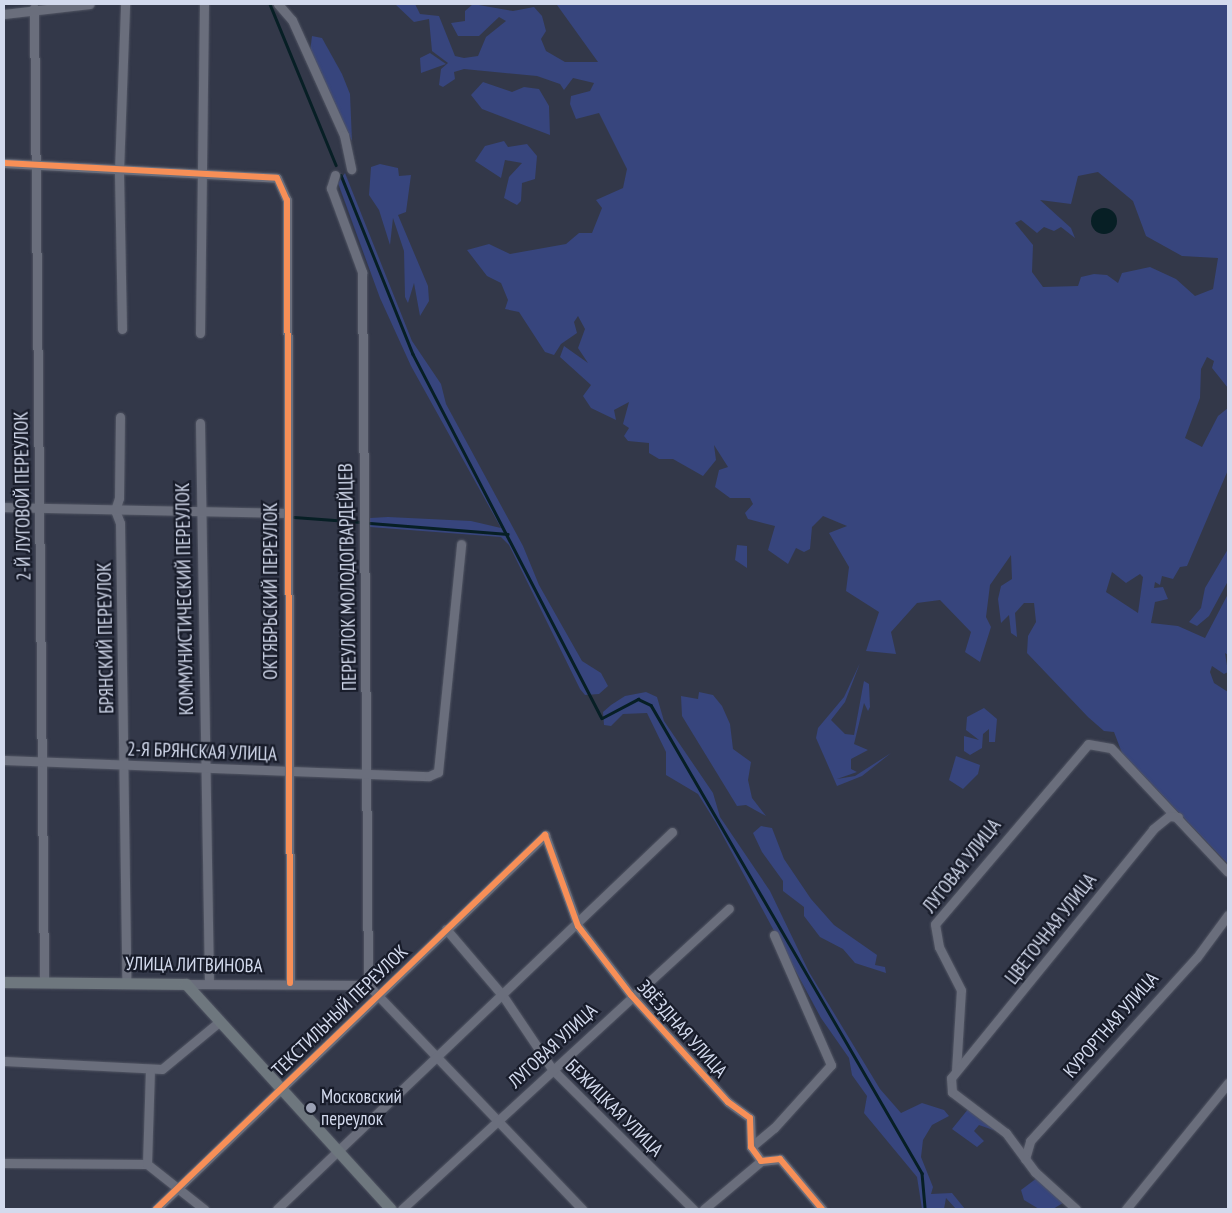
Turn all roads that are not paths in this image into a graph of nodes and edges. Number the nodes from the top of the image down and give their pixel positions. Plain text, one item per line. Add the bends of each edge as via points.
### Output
1 (89, 4) edge
2 (125, 4) edge
3 (204, 4) edge
4 (278, 4) edge
5 (34, 8) junction
6 (4, 14) edge
7 (4, 163) edge
8 (36, 165) junction
9 (352, 169) dead end
10 (119, 171) junction
11 (202, 172) junction
12 (334, 175) dead end
13 (122, 329) dead end
14 (200, 333) dead end
15 (120, 417) dead end
16 (200, 423) dead end
17 (4, 507) edge
18 (38, 509) junction
19 (115, 510) junction
20 (198, 512) junction
21 (285, 513) junction
22 (461, 544) dead end
23 (4, 760) edge
24 (44, 762) junction
25 (124, 766) junction
26 (205, 769) junction
27 (287, 771) junction
28 (367, 773) junction
29 (1178, 817) junction
30 (672, 832) dead end
31 (545, 835) joint
32 (1228, 872) edge
33 (729, 908) dead end
34 (1228, 915) edge
35 (578, 926) junction
36 (446, 929) junction
37 (774, 935) dead end
38 (126, 981) junction
39 (4, 982) edge
40 (44, 982) junction
41 (290, 983) junction
42 (186, 984) junction
43 (209, 984) junction
44 (368, 985) junction
45 (631, 995) junction
46 (503, 996) junction
47 (378, 997) junction
48 (220, 1022) junction
49 (436, 1059) junction
50 (4, 1061) edge
51 (552, 1069) junction
52 (150, 1071) junction
53 (956, 1072) junction
54 (1228, 1083) edge
55 (281, 1089) junction
56 (496, 1122) junction
57 (751, 1147) junction
58 (338, 1152) junction
59 (1025, 1160) junction
60 (761, 1161) junction
61 (4, 1162) edge
62 (146, 1164) junction
63 (177, 1184) junction
64 (156, 1209) edge
65 (204, 1209) edge
66 (277, 1209) edge
67 (391, 1209) edge
68 (402, 1209) edge
69 (582, 1209) edge
70 (693, 1209) edge
71 (704, 1209) edge
72 (822, 1209) edge
73 (1076, 1209) edge
74 (1126, 1209) edge

1 - 5 street
2 - 10 street
3 - 11 street
4 - 9 street via 292,20 344,135
5 - 6 street
5 - 8 street, 2-Й ЛУГОВОЙ ПЕРЕУЛОК
7 - 8 street
8 - 10 street
8 - 18 street, 2-Й ЛУГОВОЙ ПЕРЕУЛОК
10 - 11 street
10 - 13 street
11 - 14 street
11 - 21 street, ОКТЯБРЬСКИЙ ПЕРЕУЛОК via 277,178 287,200
12 - 28 street, ПЕРЕУЛОК МОЛОДОГВАРДЕЙЦЕВ via 331,188 362,272
15 - 19 street, БРЯНСКИЙ ПЕРЕУЛОК via 119,498
16 - 20 street, КОММУНИСТИЧЕСКИЙ ПЕРЕУЛОК
17 - 18 street
18 - 19 street
18 - 24 street, 2-Й ЛУГОВОЙ ПЕРЕУЛОК
19 - 20 street
19 - 25 street, БРЯНСКИЙ ПЕРЕУЛОК via 120,523
20 - 21 street
20 - 26 street, КОММУНИСТИЧЕСКИЙ ПЕРЕУЛОК
21 - 27 street, ОКТЯБРЬСКИЙ ПЕРЕУЛОК
22 - 28 street, 2-Я БРЯНСКАЯ УЛИЦА via 442,764 429,776
23 - 24 street, 2-Я БРЯНСКАЯ УЛИЦА
24 - 25 street, 2-Я БРЯНСКАЯ УЛИЦА
24 - 40 street, 2-Й ЛУГОВОЙ ПЕРЕУЛОК
25 - 26 street, 2-Я БРЯНСКАЯ УЛИЦА
25 - 38 street, БРЯНСКИЙ ПЕРЕУЛОК
26 - 27 street, 2-Я БРЯНСКАЯ УЛИЦА
26 - 43 street, КОММУНИСТИЧЕСКИЙ ПЕРЕУЛОК
27 - 28 street, 2-Я БРЯНСКАЯ УЛИЦА
27 - 41 street, ОКТЯБРЬСКИЙ ПЕРЕУЛОК
28 - 44 street, ПЕРЕУЛОК МОЛОДОГВАРДЕЙЦЕВ
29 - 32 street
29 - 53 street, ЦВЕТОЧНАЯ УЛИЦА via 1169,816 1153,829
29 - 53 street, ЛУГОВАЯ УЛИЦА via 1100,743 1083,749 934,924 939,947 961,990
30 - 35 street
31 - 35 street, ЗВЁЗДНАЯ УЛИЦА
31 - 36 street, ТЕКСТИЛЬНЫЙ ПЕРЕУЛОК
33 - 45 street, ЛУГОВАЯ УЛИЦА
34 - 59 street, КУРОРТНАЯ УЛИЦА via 1197,957 1030,1142
35 - 45 street, ЗВЁЗДНАЯ УЛИЦА
35 - 46 street
36 - 46 street, БЕЖИЦКАЯ УЛИЦА
36 - 47 street, ТЕКСТИЛЬНЫЙ ПЕРЕУЛОК
37 - 57 street via 831,1065 774,1128
38 - 40 main road, УЛИЦА ЛИТВИНОВА
38 - 42 main road, УЛИЦА ЛИТВИНОВА
39 - 40 main road, УЛИЦА ЛИТВИНОВА
41 - 43 street, УЛИЦА ЛИТВИНОВА
41 - 44 street, УЛИЦА ЛИТВИНОВА
42 - 43 street, УЛИЦА ЛИТВИНОВА
42 - 48 main road
44 - 47 street
45 - 51 street, ЛУГОВАЯ УЛИЦА
45 - 57 street, ЗВЁЗДНАЯ УЛИЦА via 728,1102 750,1118
46 - 49 street
46 - 51 street, БЕЖИЦКАЯ УЛИЦА
47 - 49 street
47 - 55 street, ТЕКСТИЛЬНЫЙ ПЕРЕУЛОК
48 - 52 street via 171,1064
48 - 55 main road
49 - 56 street
49 - 58 street
50 - 52 street
51 - 56 street, ЛУГОВАЯ УЛИЦА
51 - 70 street, БЕЖИЦКАЯ УЛИЦА
52 - 62 street
53 - 59 street via 952,1092 1006,1133
54 - 74 street
55 - 58 main road
55 - 63 street, ТЕКСТИЛЬНЫЙ ПЕРЕУЛОК
56 - 68 street, ЛУГОВАЯ УЛИЦА
56 - 69 street
57 - 60 street
58 - 66 street
58 - 67 main road
59 - 73 street
60 - 71 street
60 - 72 street via 780,1160
61 - 62 street
62 - 63 street
63 - 64 street, ТЕКСТИЛЬНЫЙ ПЕРЕУЛОК
63 - 65 street

